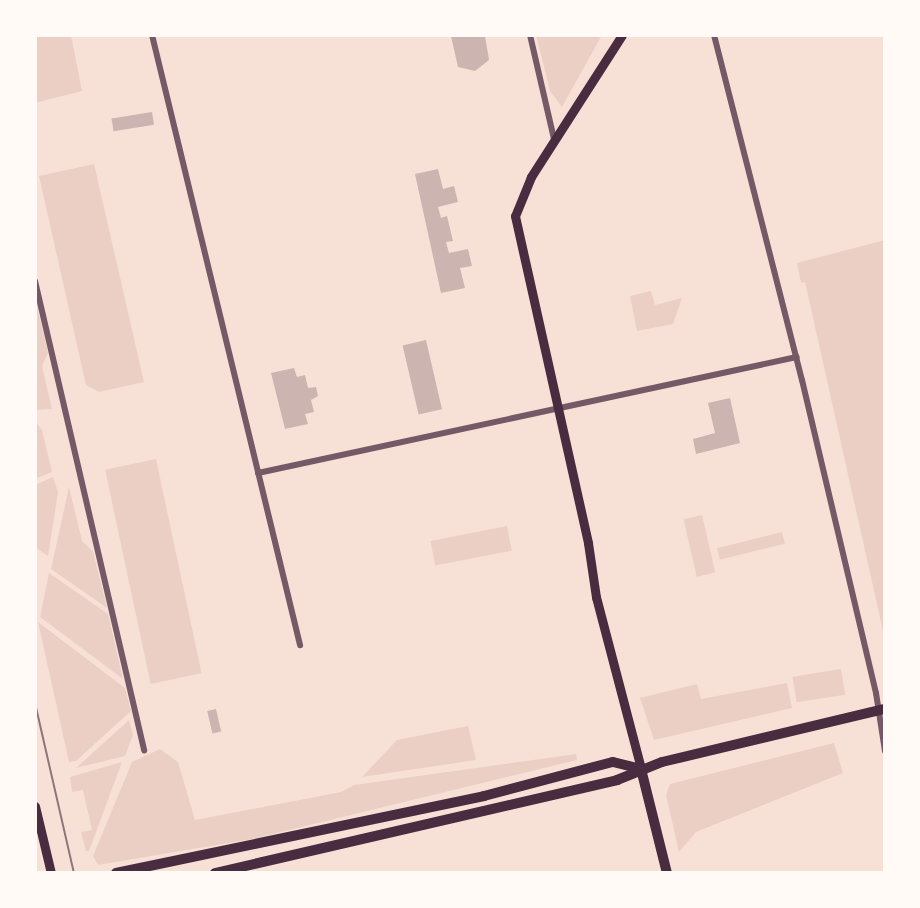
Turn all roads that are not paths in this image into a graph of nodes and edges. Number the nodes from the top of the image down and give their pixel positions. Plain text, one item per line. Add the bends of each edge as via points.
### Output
1 (152, 35) edge
2 (530, 35) edge
3 (622, 35) edge
4 (714, 35) edge
5 (554, 139) junction
6 (35, 281) edge
7 (797, 357) junction
8 (557, 410) junction
9 (258, 473) junction
10 (300, 645) dead end
11 (881, 709) edge
12 (144, 751) dead end
13 (885, 751) edge
14 (641, 769) junction
15 (35, 806) edge
16 (51, 873) edge
17 (116, 873) edge
18 (215, 873) edge
19 (667, 873) edge

1 - 9 street
2 - 5 street
3 - 5 main road
4 - 7 street
5 - 8 main road via 521,193 515,216
6 - 12 street
7 - 8 street
7 - 11 street
8 - 9 street
8 - 14 main road via 596,597
9 - 10 street
11 - 13 street
11 - 14 main road
14 - 17 main road via 613,762 484,796
14 - 18 main road via 617,780
14 - 19 main road
15 - 16 main road

